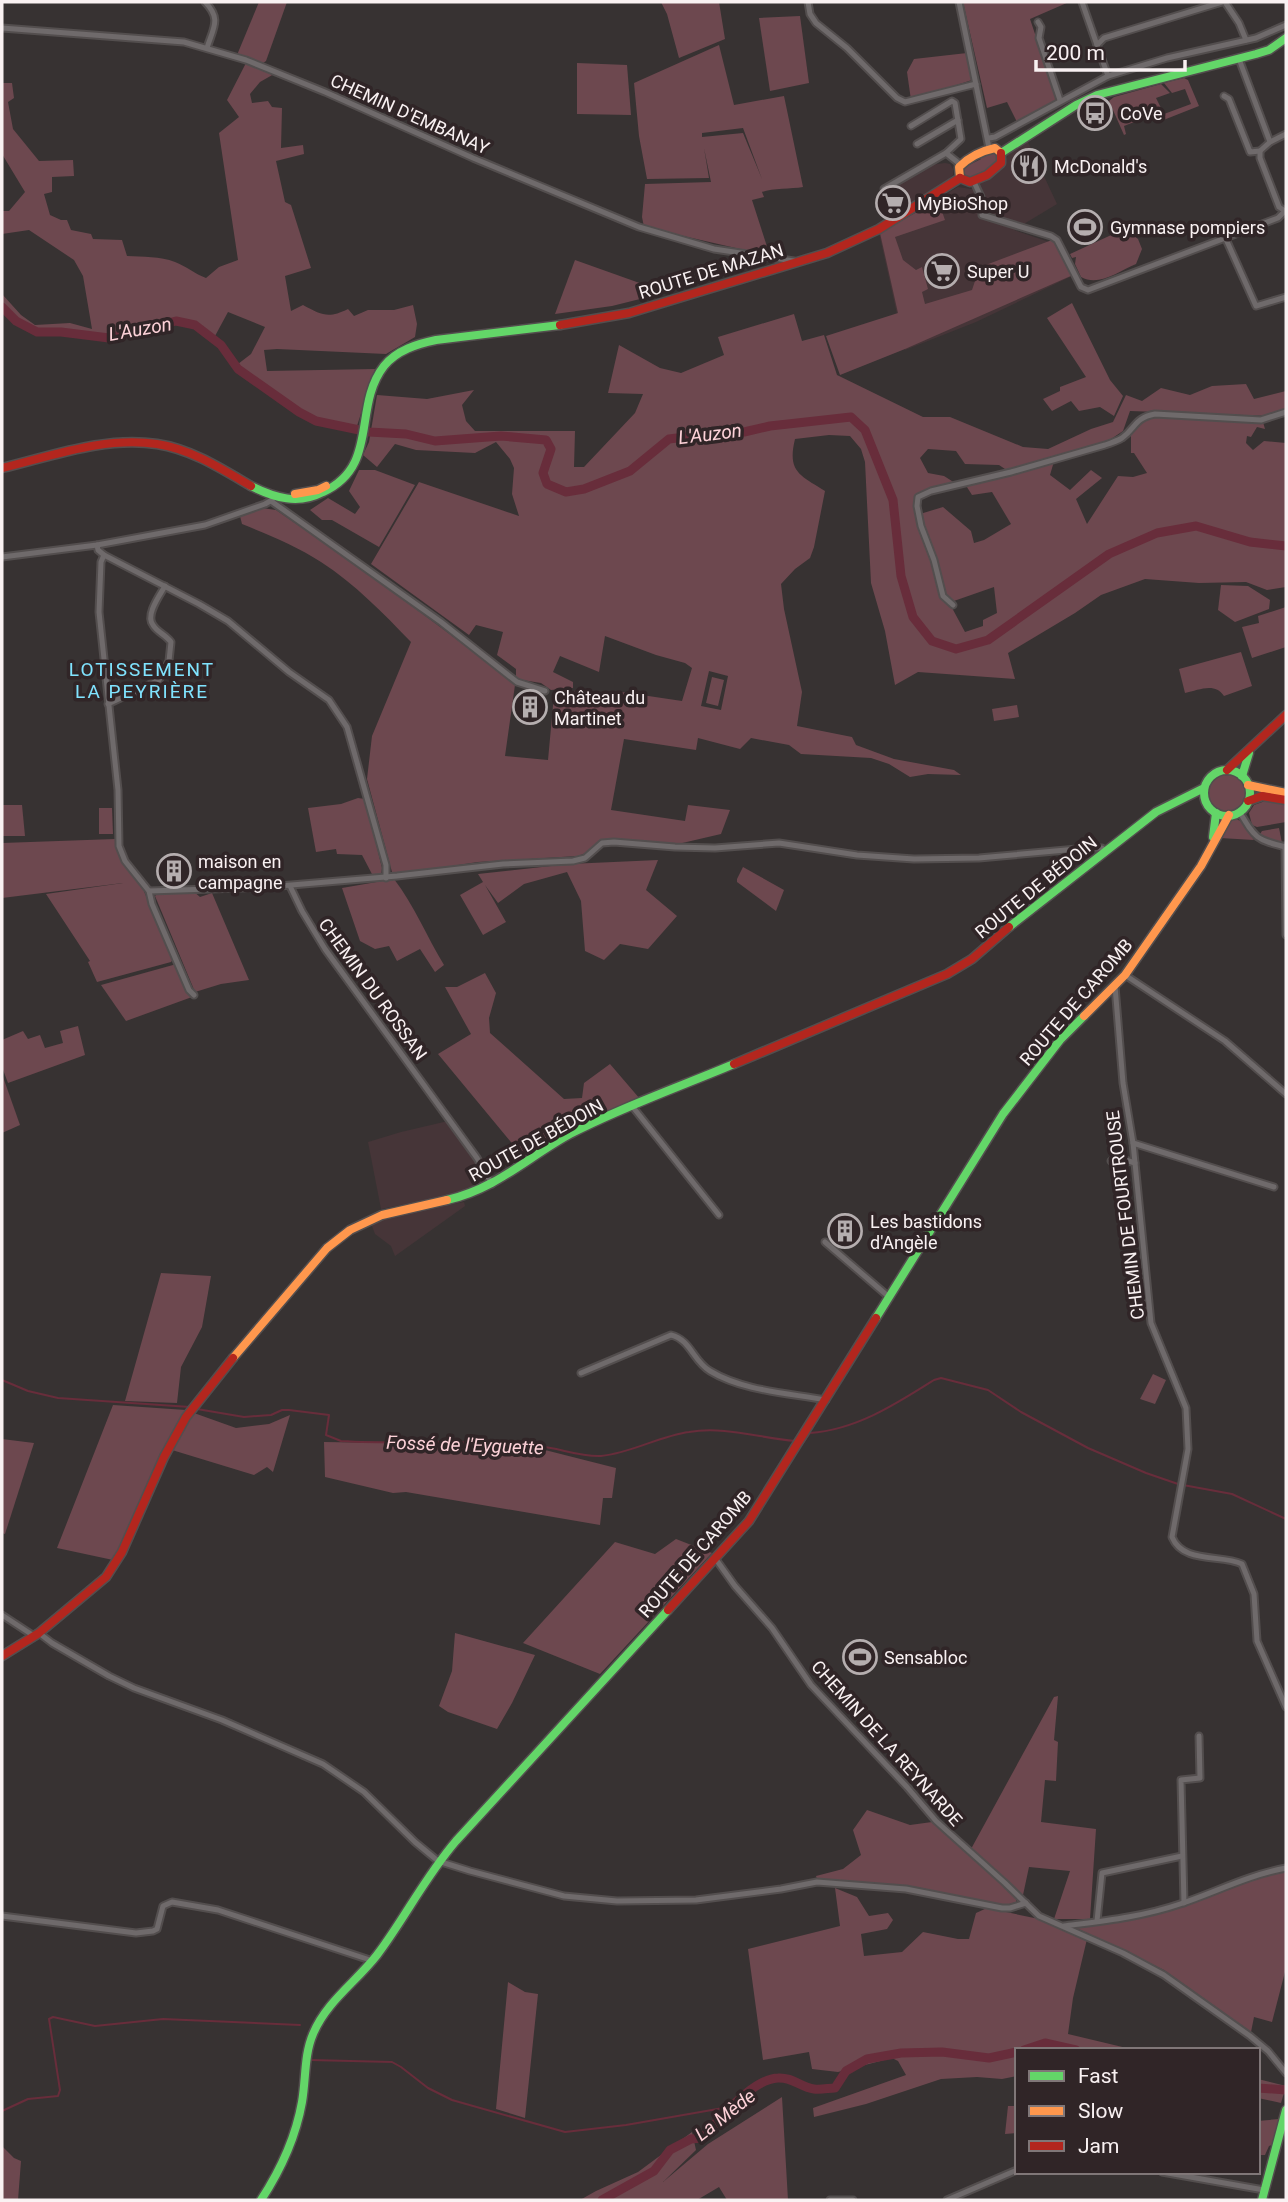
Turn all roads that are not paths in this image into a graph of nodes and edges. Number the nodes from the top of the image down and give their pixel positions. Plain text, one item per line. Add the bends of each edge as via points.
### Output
1 (205, 2) edge
2 (808, 2) edge
3 (960, 2) edge
4 (1082, 2) edge
5 (1224, 2) edge
6 (1038, 22) dead end
7 (1286, 25) edge
8 (2, 28) edge
9 (1286, 38) edge
10 (1246, 40) junction
11 (1097, 45) junction
12 (207, 48) junction
13 (1239, 59) junction
14 (1108, 76) junction
15 (976, 84) junction
16 (1224, 96) dead end
17 (1059, 100) junction
18 (958, 120) junction
19 (911, 126) dead end
20 (1286, 134) edge
21 (1270, 142) junction
22 (989, 143) junction
23 (918, 144) dead end
24 (1260, 151) junction
25 (946, 153) junction
26 (1001, 153) junction
27 (961, 165) junction
28 (960, 178) junction
29 (974, 182) junction
30 (884, 189) dead end
31 (1286, 212) edge
32 (1225, 237) junction
33 (754, 256) junction
34 (765, 257) junction
35 (799, 262) junction
36 (765, 272) junction
37 (1286, 297) edge
38 (1286, 412) edge
39 (361, 449) junction
40 (2, 468) edge
41 (272, 497) junction
42 (97, 545) junction
43 (104, 555) junction
44 (2, 557) edge
45 (165, 586) junction
46 (953, 605) dead end
47 (545, 691) dead end
48 (108, 704) junction
49 (1286, 715) edge
50 (1254, 745) junction
51 (1227, 770) junction
52 (1242, 776) junction
53 (1248, 785) junction
54 (1204, 788) junction
55 (1286, 793) edge
56 (1286, 800) edge
57 (1205, 801) junction
58 (1248, 801) junction
59 (1174, 802) junction
60 (1239, 811) junction
61 (1216, 813) junction
62 (1229, 815) junction
63 (1286, 846) edge
64 (1209, 850) junction
65 (1106, 851) junction
66 (386, 877) junction
67 (290, 886) junction
68 (149, 891) junction
69 (1286, 934) edge
70 (1125, 975) junction
71 (1115, 986) junction
72 (194, 995) dead end
73 (1286, 1094) edge
74 (632, 1106) junction
75 (1133, 1143) junction
76 (1111, 1161) dead end
77 (1135, 1163) junction
78 (492, 1184) junction
79 (1274, 1187) dead end
80 (719, 1215) dead end
81 (825, 1242) dead end
82 (889, 1297) junction
83 (582, 1373) dead end
84 (826, 1400) junction
85 (715, 1558) junction
86 (2, 1615) edge
87 (37, 1635) junction
88 (2, 1656) edge
89 (1286, 1707) edge
90 (1199, 1736) dead end
91 (1182, 1856) junction
92 (438, 1861) junction
93 (1286, 1868) edge
94 (1026, 1903) junction
95 (1184, 1903) junction
96 (2, 1916) edge
97 (1097, 1922) junction
98 (1064, 1926) junction
99 (373, 1961) junction
100 (1286, 2073) edge
101 (1286, 2110) edge
102 (1015, 2171) edge
103 (1173, 2174) edge
104 (1264, 2190) junction
105 (261, 2200) edge
106 (830, 2200) edge
107 (853, 2200) edge
108 (947, 2200) edge
109 (1262, 2200) edge

1 - 12 street via 213,10 215,24
2 - 15 street via 816,23 905,102
3 - 15 street
4 - 11 street
5 - 10 street
5 - 11 street via 1104,38
6 - 17 street
7 - 10 street
8 - 12 street, CHEMIN D'EMBANAY via 138,37
9 - 13 main road via 1269,50
10 - 14 street
11 - 14 street
12 - 33 street, CHEMIN D'EMBANAY via 314,87 639,227
13 - 21 street
13 - 26 main road via 1151,81 1093,102
14 - 17 street
15 - 22 street
16 - 24 street via 1230,99 1250,152
17 - 22 street
18 - 19 street via 952,101
18 - 23 street
18 - 25 street via 961,139
20 - 21 street
21 - 24 street
22 - 26 main road
22 - 27 main road
24 - 31 street via 1279,207
25 - 27 street
25 - 30 street
26 - 29 main road via 999,167
27 - 28 main road
28 - 29 main road
28 - 35 main road, ROUTE DE MAZAN via 846,246
29 - 32 street via 982,215 1057,240 1081,287 1088,290
31 - 32 street
32 - 37 street via 1256,306
33 - 34 street, CHEMIN D'EMBANAY
33 - 36 street
34 - 35 street, CHEMIN D'EMBANAY
34 - 36 street via 769,268
35 - 36 main road, ROUTE DE MAZAN
36 - 39 main road, ROUTE DE MAZAN via 619,315 414,345 391,359 376,379
38 - 46 street via 1261,420 1145,416 1120,439 1105,445 918,497 921,526 943,596
39 - 41 main road, ROUTE DE MAZAN via 346,470 318,490
39 - 41 main road, ROUTE DE MAZAN via 349,473 328,491 304,499
40 - 41 main road, ROUTE DE MAZAN via 122,442 158,444 198,457
41 - 42 street via 265,505 214,523
41 - 47 street via 517,682
42 - 43 street
42 - 44 street
43 - 45 street
43 - 48 street via 99,612
45 - 48 street via 151,620 171,642 167,668 159,680
45 - 66 street via 228,621 329,699 347,727
48 - 68 street via 121,853
49 - 50 main road
50 - 51 main road
50 - 52 main road
51 - 52 main road
51 - 54 main road via 1215,773
52 - 53 main road
53 - 55 main road
53 - 58 main road
54 - 57 main road
54 - 59 main road, ROUTE DE BÉDOIN
56 - 58 main road via 1262,796
57 - 59 main road
57 - 61 main road
58 - 60 main road
59 - 65 main road, ROUTE DE BÉDOIN
60 - 62 main road
60 - 63 street via 1256,838
61 - 62 main road
61 - 64 main road
62 - 64 main road, ROUTE DE CAROMB
63 - 69 street
64 - 70 main road, ROUTE DE CAROMB
65 - 66 street via 1088,848 914,859 779,844 682,848 614,842 602,843 585,858 573,861 503,863
65 - 74 main road, ROUTE DE BÉDOIN via 956,970
66 - 67 street
67 - 68 street
67 - 78 street, CHEMIN DU ROSSAN via 325,949
68 - 72 street
70 - 71 main road, ROUTE DE CAROMB
70 - 73 street via 1225,1041
71 - 75 street, CHEMIN DE FOURTROUSE
71 - 82 main road, ROUTE DE CAROMB via 1060,1040 1015,1097
74 - 78 main road, ROUTE DE BÉDOIN via 569,1135
74 - 80 street
75 - 77 street, CHEMIN DE FOURTROUSE
75 - 79 street
76 - 77 street via 1116,1157
77 - 89 street, CHEMIN DE FOURTROUSE via 1151,1323 1186,1408 1188,1449 1172,1537 1190,1554 1242,1564 1254,1594 1257,1641
78 - 87 main road, ROUTE DE BÉDOIN via 366,1221 319,1255 192,1409 106,1577
81 - 82 street
82 - 84 main road, ROUTE DE CAROMB
83 - 84 street via 671,1335 685,1342 708,1370 725,1378
84 - 85 main road, ROUTE DE CAROMB via 749,1521
85 - 92 main road, ROUTE DE CAROMB
85 - 94 street, CHEMIN DE LA REYNARDE via 811,1685 936,1821
86 - 87 street
87 - 88 main road, ROUTE DE BÉDOIN
87 - 92 street via 134,1688 323,1764 364,1792
90 - 91 street via 1200,1778 1181,1780
91 - 95 street
91 - 97 street via 1101,1873
92 - 94 street via 548,1893 617,1901 693,1900 817,1882 906,1889 1002,1908
92 - 99 main road, ROUTE DE CAROMB
93 - 95 street via 1247,1877
94 - 98 street, CHEMIN DE LA REYNARDE via 1042,1918
95 - 97 street
96 - 99 street via 136,1933 157,1929 163,1906 172,1902 218,1910
97 - 98 street
98 - 100 street, CHEMIN DE LA REYNARDE via 1164,1975 1250,2036
99 - 105 main road, ROUTE DE CAROMB via 317,2023 297,2120 275,2179
101 - 104 main road
102 - 108 street
103 - 104 street
104 - 109 main road
106 - 107 street

